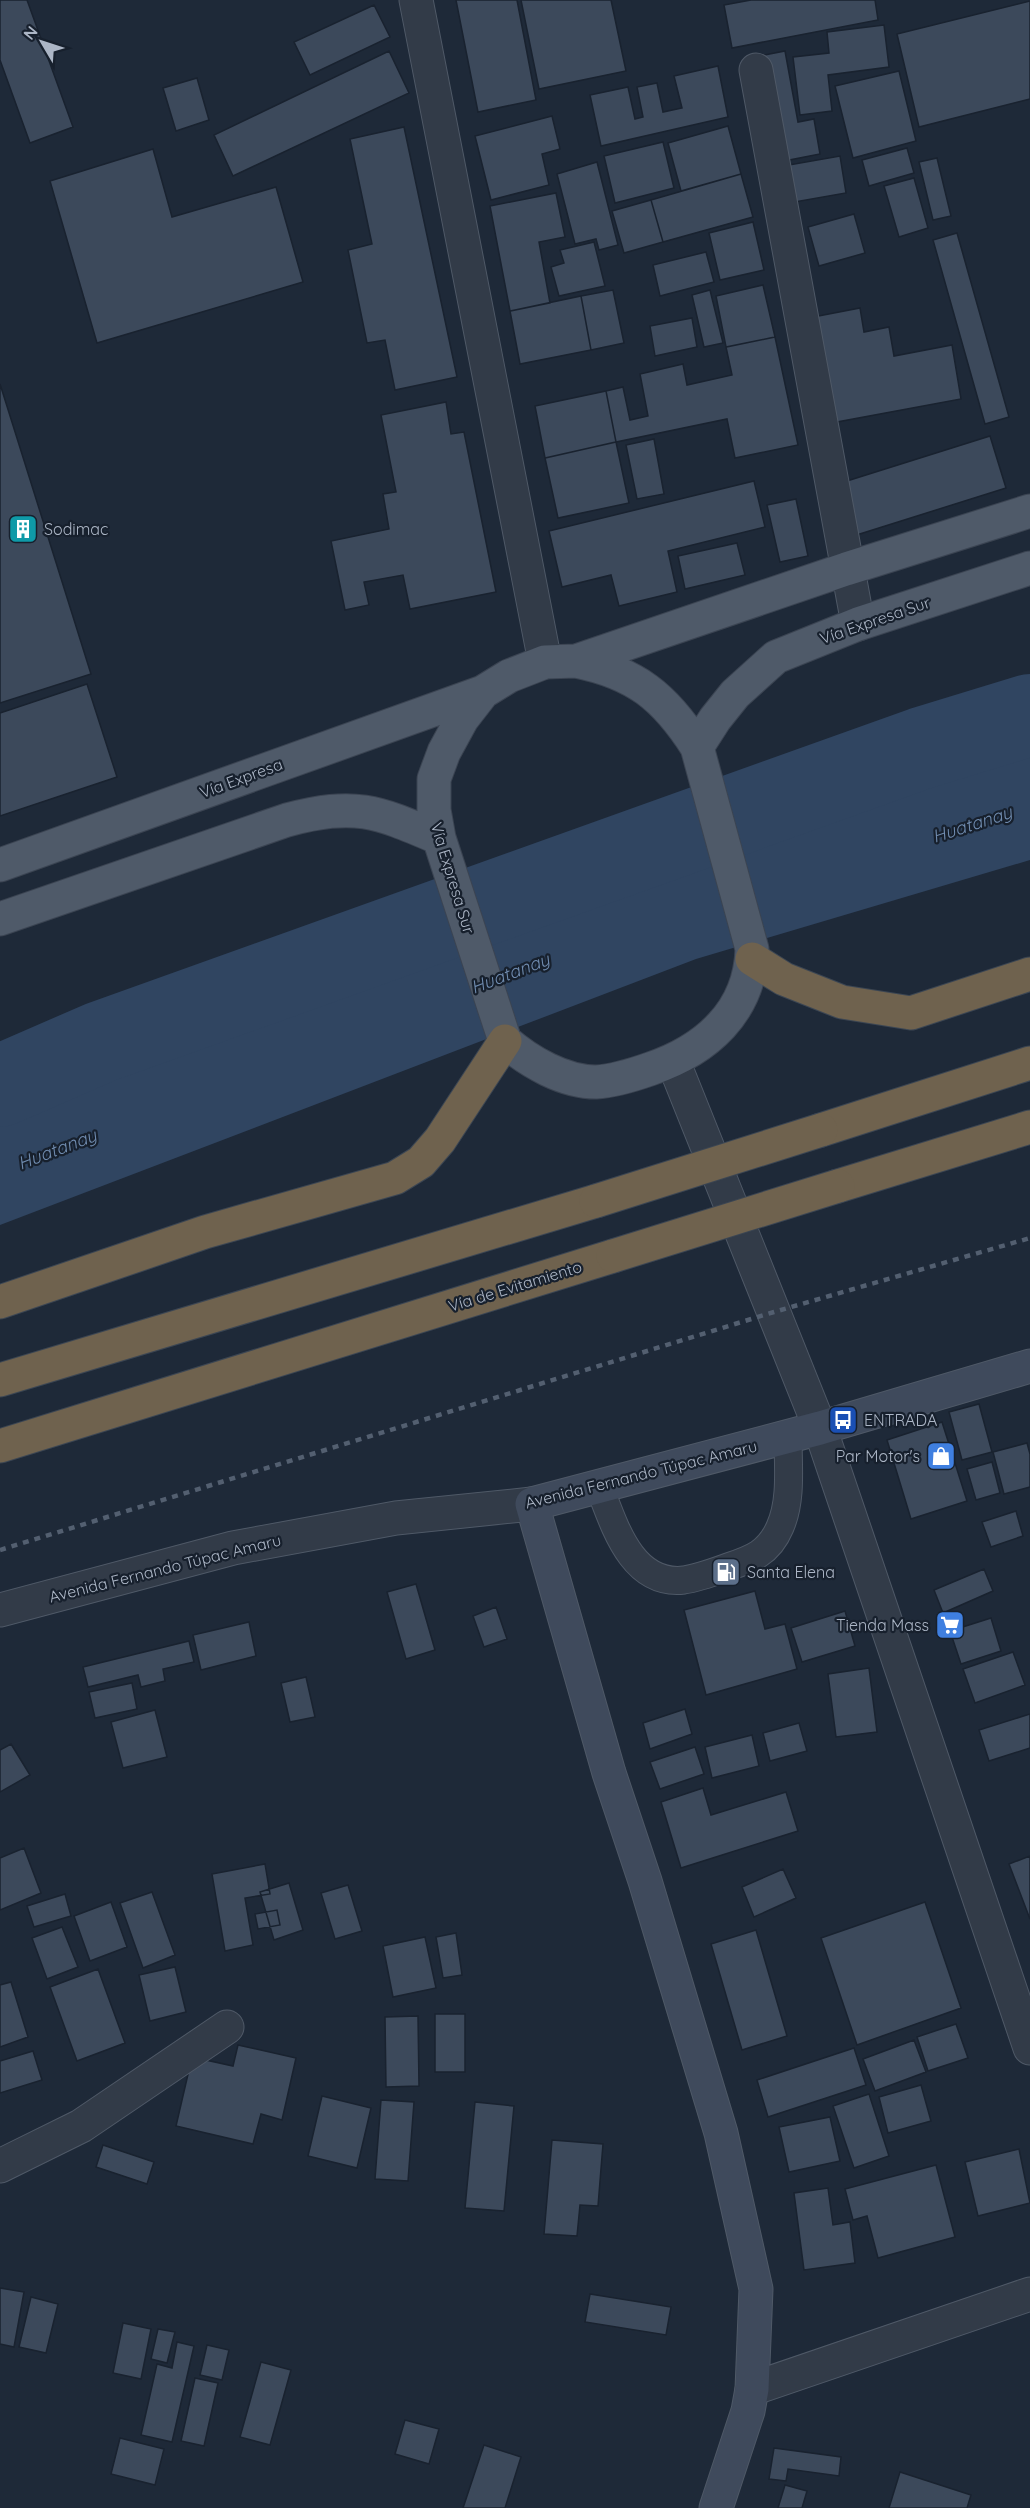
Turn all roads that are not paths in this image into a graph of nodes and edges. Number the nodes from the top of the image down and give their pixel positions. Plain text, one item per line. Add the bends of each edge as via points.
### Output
1 (416, 0) edge
2 (756, 70) dead end
3 (1030, 511) edge
4 (1030, 568) edge
5 (846, 569) junction
6 (858, 624) junction
7 (560, 662) junction
8 (483, 692) junction
9 (700, 755) junction
10 (441, 848) junction
11 (0, 865) edge
12 (0, 918) edge
13 (752, 954) junction
14 (1030, 974) edge
15 (505, 1038) junction
16 (673, 1061) junction
17 (1030, 1063) edge
18 (1030, 1127) edge
19 (0, 1302) edge
20 (1030, 1366) edge
21 (0, 1380) edge
22 (820, 1428) junction
23 (788, 1437) junction
24 (0, 1446) edge
25 (599, 1486) junction
26 (532, 1504) junction
27 (0, 1610) edge
28 (227, 2027) dead end
29 (1030, 2048) edge
30 (0, 2166) edge
31 (1030, 2294) edge
32 (752, 2389) junction
33 (716, 2508) edge

1 - 7 street
2 - 5 street
3 - 5 main road, Vía Expresa Sur
4 - 6 main road, Vía Expresa Sur
5 - 6 street
5 - 7 main road, Vía Expresa Sur
6 - 9 main road, Vía Expresa Sur via 776,657 735,694 715,719
7 - 8 main road, Vía Expresa Sur via 509,676
7 - 9 main road via 600,666 656,695 679,719
8 - 10 main road, Vía Expresa Sur via 462,719 434,779 434,810
8 - 11 main road, Vía Expresa
9 - 13 main road
10 - 12 main road via 392,817 359,809 320,811
10 - 15 main road, Vía Expresa Sur
13 - 14 highway via 784,979 842,1002 912,1013
13 - 16 main road via 748,979 736,1007 705,1042
15 - 16 main road via 521,1055 547,1068 596,1082
15 - 19 highway via 440,1140 421,1162 395,1178 204,1232
16 - 22 street
17 - 21 highway, bridge via 596,1201
18 - 24 highway, Vía de Evitamiento, bridge
20 - 22 street, Avenida Fernando Túpac Amaru
22 - 23 street, Avenida Fernando Túpac Amaru
22 - 29 street
23 - 25 street, Avenida Fernando Túpac Amaru
23 - 25 lane via 787,1505 770,1544 755,1558 682,1580 656,1577 637,1563 620,1540
25 - 26 street, Avenida Fernando Túpac Amaru
26 - 27 street, Avenida Fernando Túpac Amaru via 396,1518 233,1548
26 - 32 street via 609,1773 721,2133 756,2289
28 - 30 street via 81,2126
31 - 32 street
32 - 33 street

